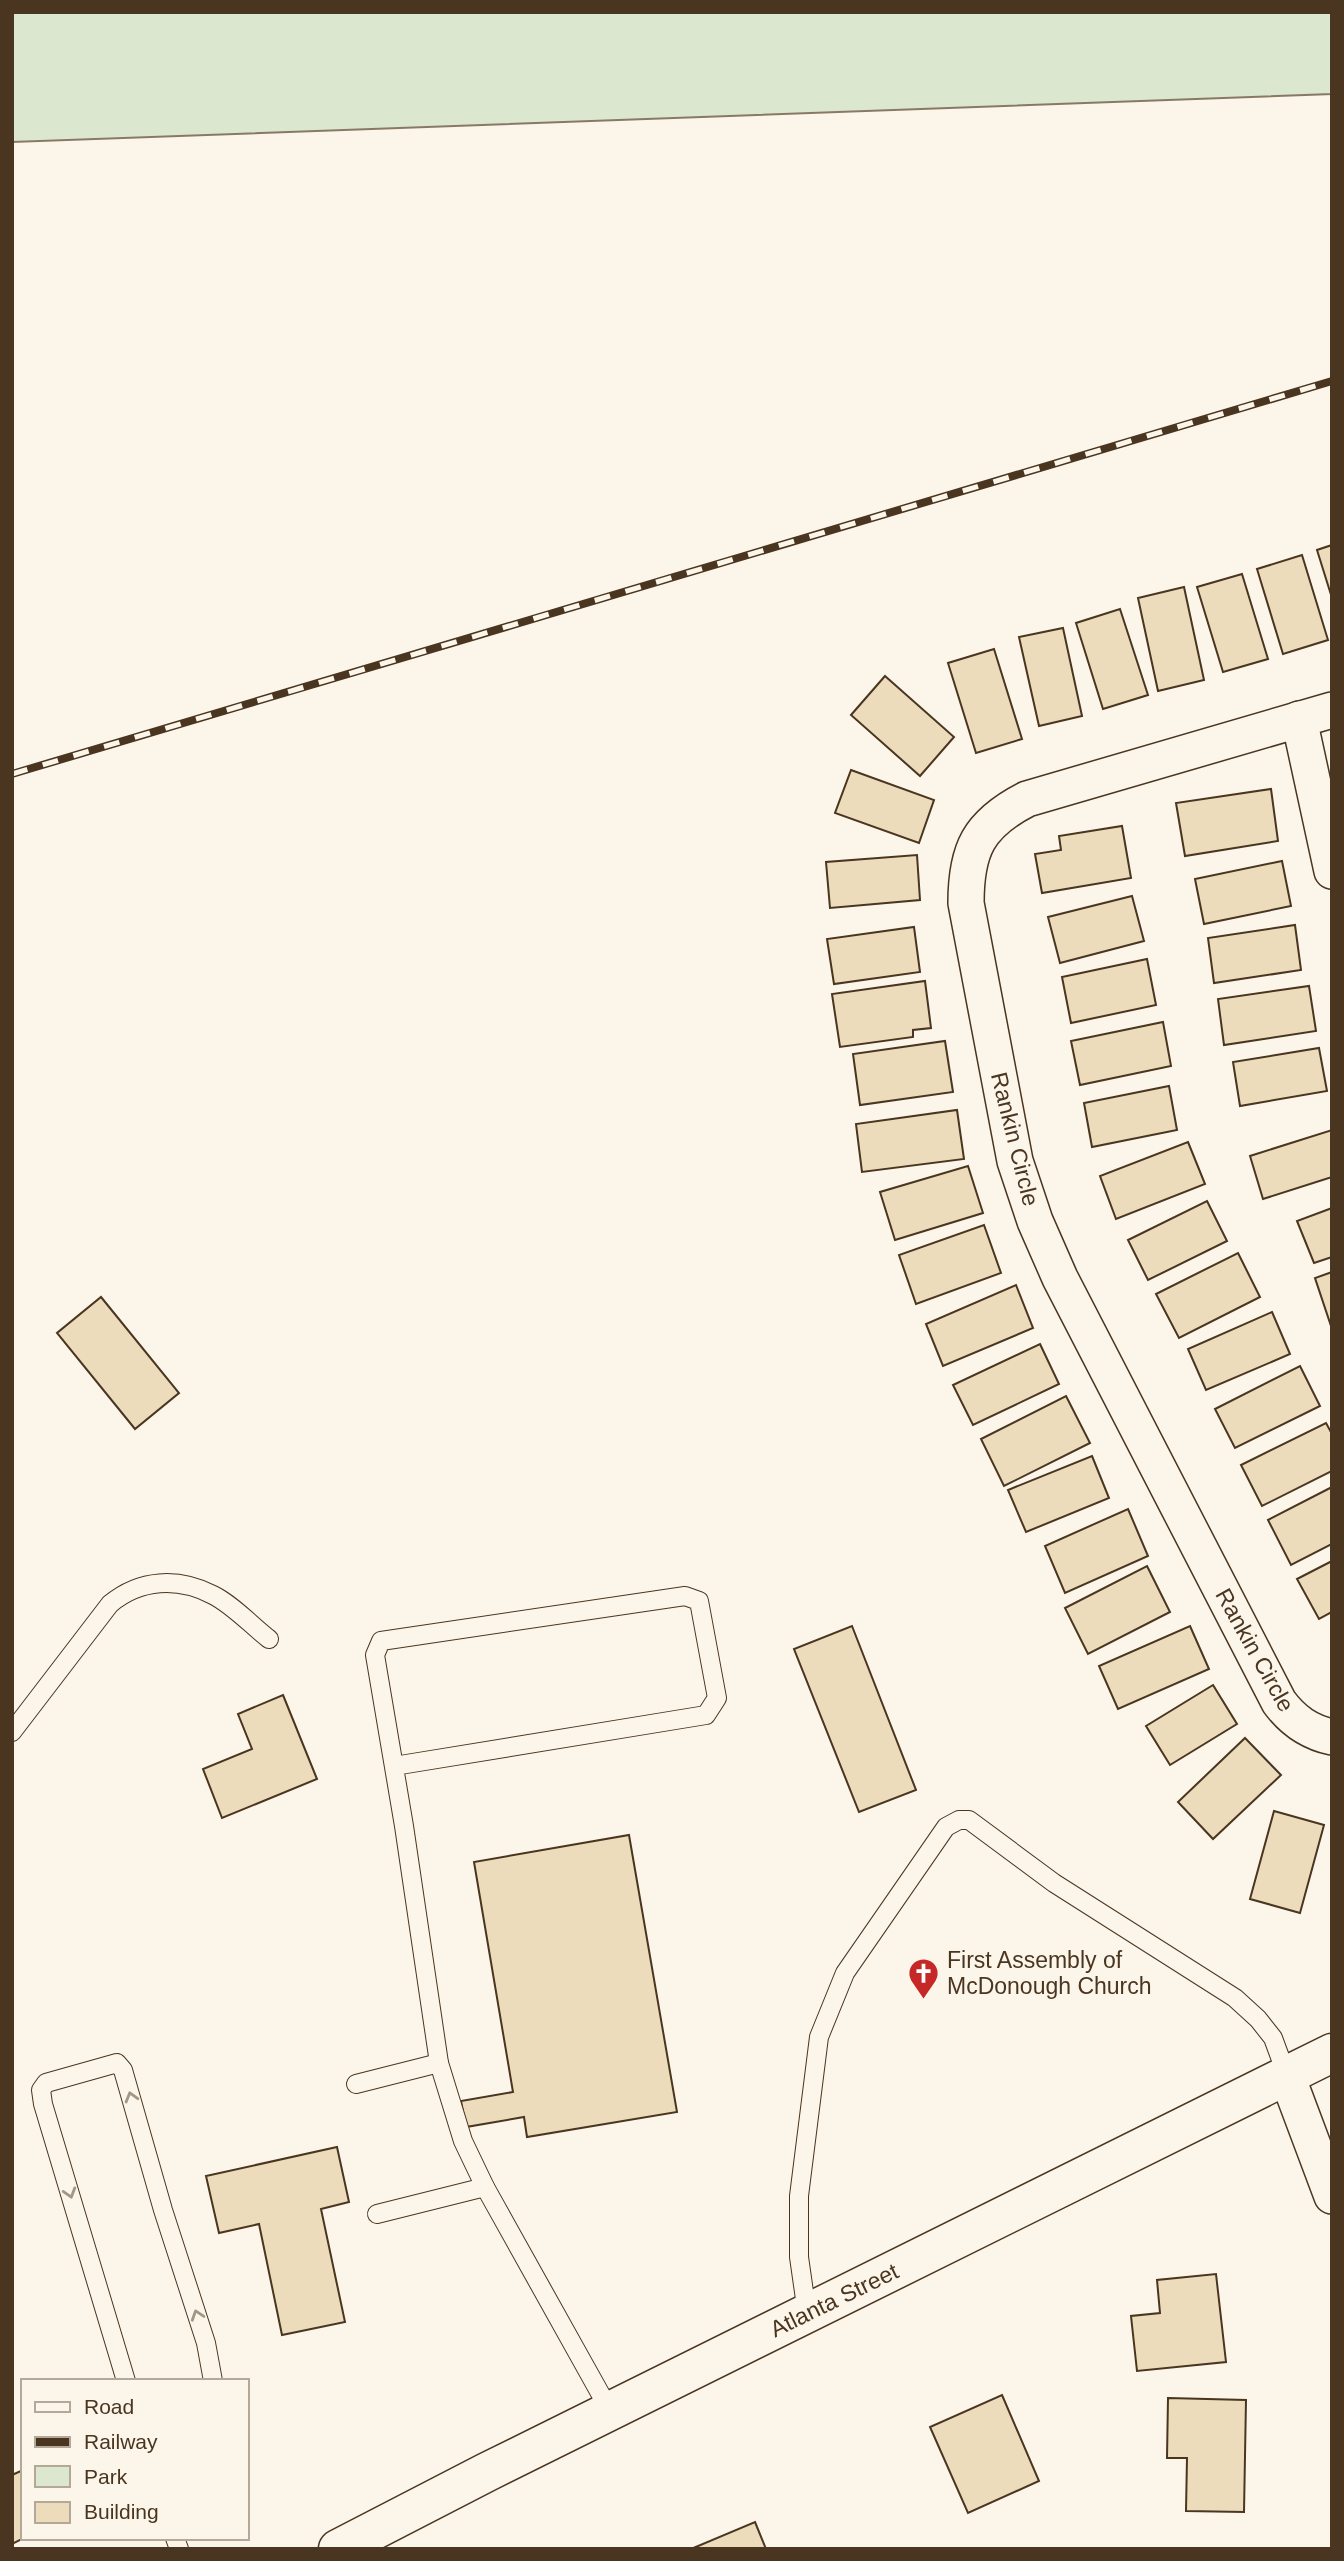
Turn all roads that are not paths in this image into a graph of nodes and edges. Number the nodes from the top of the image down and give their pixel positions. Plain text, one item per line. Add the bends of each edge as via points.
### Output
1 (1315, 715) edge
2 (1332, 871) edge
3 (269, 1639) dead end
4 (12, 1732) edge
5 (1332, 1737) edge
6 (394, 1766) junction
7 (1332, 2053) edge
8 (439, 2063) junction
9 (1287, 2076) junction
10 (356, 2084) dead end
11 (485, 2187) junction
12 (1332, 2196) edge
13 (377, 2214) dead end
14 (807, 2313) junction
15 (125, 2379) edge
16 (213, 2379) edge
17 (610, 2411) junction
18 (338, 2549) edge

1 - 2 street
1 - 5 street, Rankin Circle via 1027,799 1003,811 988,825 968,864 966,903 1015,1161 1049,1254 1279,1702 1304,1727
3 - 4 lane via 215,1596 197,1588 160,1583 124,1592
6 - 6 lane via 375,1655 381,1641 685,1596 699,1601 717,1698 706,1715
6 - 8 lane
7 - 9 main road, Atlanta Street
8 - 10 lane
8 - 11 lane via 463,2141
9 - 12 street
9 - 14 main road, Atlanta Street
9 - 14 lane via 1273,2038 1235,1998 1054,1883 969,1820 959,1820 946,1827 845,1973 819,2037 799,2196 799,2257
11 - 13 lane
11 - 17 lane
14 - 17 main road, Atlanta Street
16 -> 15 lane via 206,2343 123,2070 117,2063 46,2083 41,2090
17 - 18 main road, Atlanta Street

